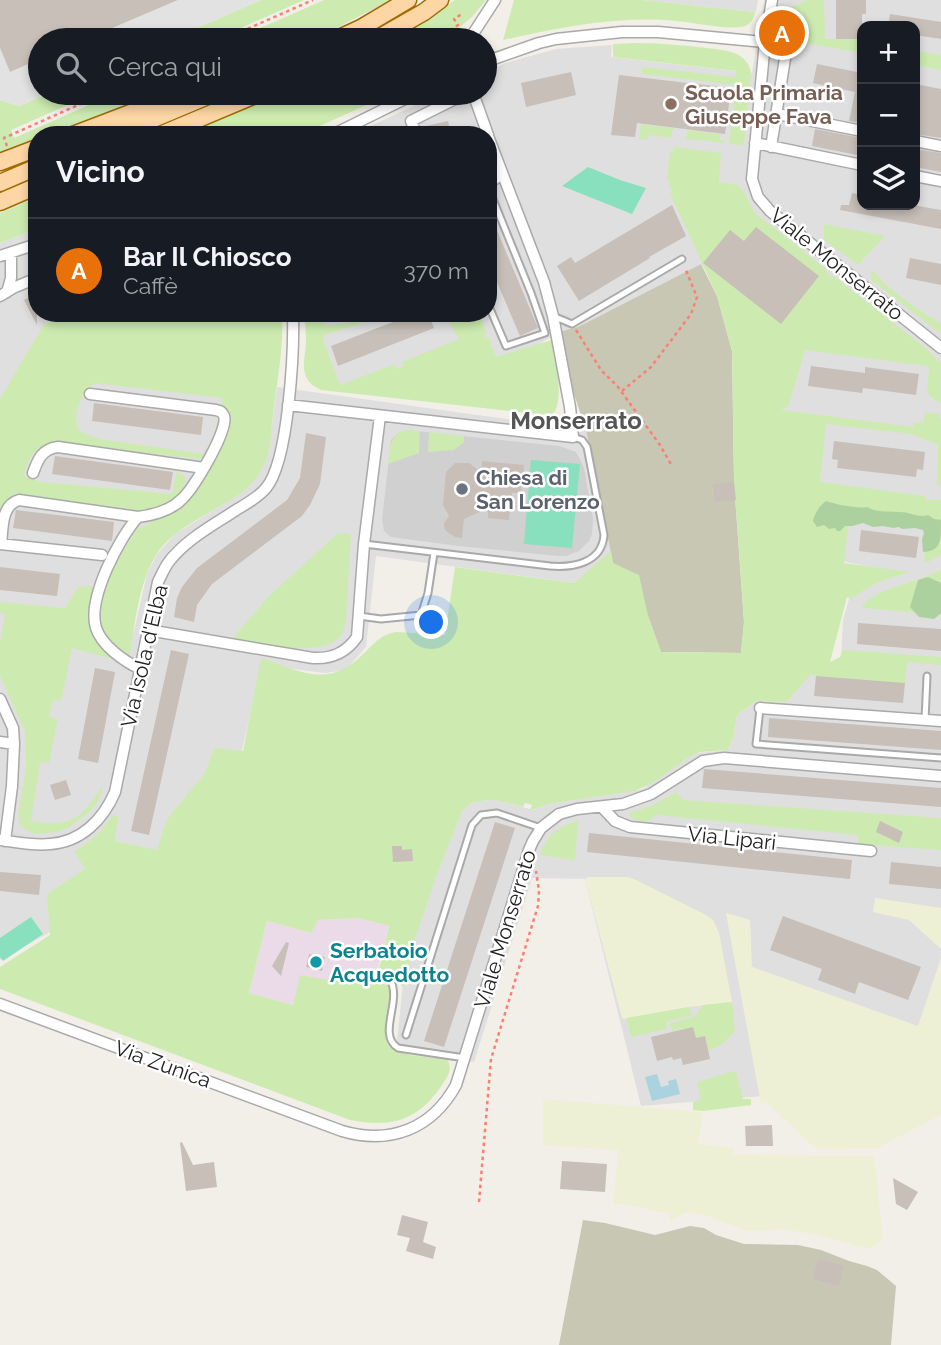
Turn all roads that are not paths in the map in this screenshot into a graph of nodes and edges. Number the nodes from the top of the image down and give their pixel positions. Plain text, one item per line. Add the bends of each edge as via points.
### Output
1 (408, 0) edge
2 (440, 0) edge
3 (495, 0) edge
4 (772, 0) edge
5 (361, 28) edge
6 (396, 28) edge
7 (477, 28) edge
8 (765, 42) junction
9 (497, 57) edge
10 (152, 105) edge
11 (186, 105) edge
12 (231, 105) edge
13 (393, 105) edge
14 (443, 105) edge
15 (477, 105) edge
16 (777, 114) junction
17 (97, 126) edge
18 (136, 126) edge
19 (181, 126) edge
20 (350, 126) edge
21 (413, 126) edge
22 (485, 126) edge
23 (857, 130) edge
24 (920, 142) edge
25 (755, 143) junction
26 (771, 146) junction
27 (941, 146) edge
28 (28, 151) edge
29 (2, 158) edge
30 (497, 160) edge
31 (857, 164) edge
32 (28, 171) edge
33 (502, 174) junction
34 (920, 177) edge
35 (497, 178) edge
36 (941, 181) edge
37 (0, 183) edge
38 (28, 190) edge
39 (0, 202) edge
40 (497, 208) edge
41 (28, 247) edge
42 (11, 253) junction
43 (0, 256) edge
44 (681, 260) road end
45 (28, 282) edge
46 (4, 294) edge
47 (553, 316) junction
48 (294, 322) edge
49 (496, 322) edge
50 (941, 348) edge
51 (90, 394) dead end
52 (288, 405) junction
53 (380, 416) junction
54 (573, 437) junction
55 (204, 468) junction
56 (33, 473) dead end
57 (138, 517) junction
58 (0, 544) edge
59 (364, 544) junction
60 (434, 553) junction
61 (102, 555) dead end
62 (359, 616) junction
63 (148, 630) junction
64 (139, 669) junction
65 (927, 676) dead end
66 (0, 699) edge
67 (760, 708) joint
68 (925, 720) junction
69 (941, 721) edge
70 (0, 742) edge
71 (14, 744) junction
72 (941, 758) edge
73 (941, 776) edge
74 (0, 784) edge
75 (12, 786) junction
76 (602, 807) junction
77 (541, 828) junction
78 (2, 840) edge
79 (871, 851) dead end
80 (382, 976) dead end
81 (0, 1004) edge
82 (406, 1035) dead end
83 (465, 1058) junction
84 (325, 1125) joint

1 - 5 main road
2 - 6 main road
3 - 7 street
4 - 8 street, Viale Monserrato
8 - 9 street via 622,32 556,39
8 - 16 street via 786,52
8 - 25 street, Viale Monserrato
10 - 17 main road
11 - 18 main road
12 - 19 main road
13 - 20 street
14 - 21 street via 411,121
15 - 22 street
16 - 23 street
16 - 26 street
24 - 27 street
25 - 26 street
25 - 50 street, Viale Monserrato via 752,179 758,197 770,211
26 - 31 street
28 - 29 main road
30 - 33 street
32 - 37 main road
33 - 35 street
33 - 47 street
34 - 36 street
38 - 39 main road
40 - 49 lane via 545,333 506,346
41 - 42 street
42 - 43 street
42 - 46 street
44 - 47 lane via 572,324
45 - 46 street
47 - 54 street
48 - 52 street, Via Isola d'Elba
51 - 55 street via 221,412 224,425
52 - 53 street
52 - 63 street, Via Isola d'Elba via 281,454 266,489 198,535 167,564 158,582
53 - 54 street
53 - 59 street
54 - 60 lane via 587,447 604,535 594,557 560,567
55 - 56 street via 58,447 42,454
55 - 57 street via 178,502
57 - 58 street via 19,500 6,509
57 - 64 street via 106,568 95,621 102,640
58 - 61 street
59 - 60 lane
59 - 62 street
60 - 62 lane via 421,615
62 - 63 street via 353,643 336,656 321,659
63 - 64 street, Via Isola d'Elba
64 - 78 street, Via Isola d'Elba via 115,792 104,813 88,830 58,843
65 - 68 lane
66 - 71 street, Via Isola d'Elba via 13,728
67 - 68 street
67 - 72 lane via 756,744
68 - 69 street
70 - 71 street
71 - 75 street, Via Isola d'Elba
73 - 76 street, Viale Monserrato via 724,758 704,761 651,794
74 - 75 street
75 - 78 street, Via Isola d'Elba
76 - 77 street, Viale Monserrato via 559,814
76 - 79 street, Via Lipari via 615,821 630,827
77 - 82 lane via 496,813 481,815 472,825
77 - 83 street, Viale Monserrato via 529,850
80 - 83 lane via 394,986 392,1044
81 - 84 street, Via Zunica
83 - 84 street, Viale Monserrato via 451,1095 415,1127 391,1135 366,1136

